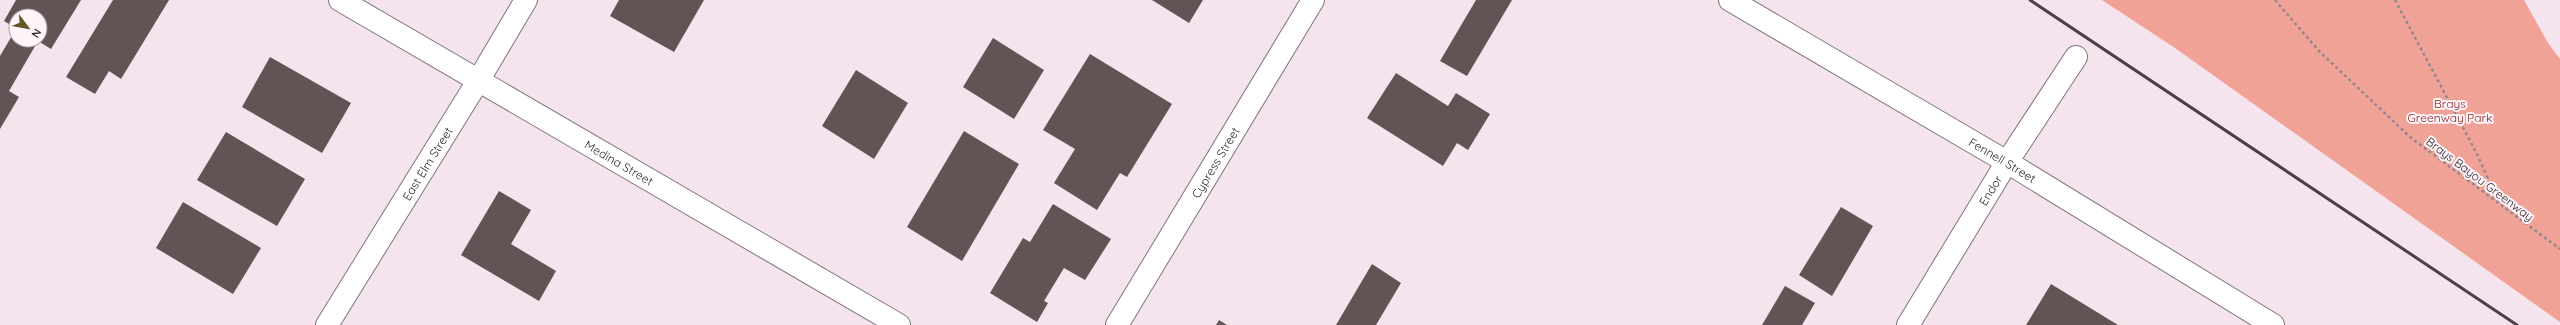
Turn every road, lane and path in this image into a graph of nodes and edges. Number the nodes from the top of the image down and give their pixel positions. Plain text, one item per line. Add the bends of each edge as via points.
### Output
1 (340, 0) edge
2 (526, 0) edge
3 (1313, 0) edge
4 (1730, 0) edge
5 (2275, 0) edge
6 (2395, 0) edge
7 (2076, 58) dead end
8 (478, 81) junction
9 (2007, 162) junction
10 (2498, 202) junction
11 (2560, 249) edge
12 (327, 325) edge
13 (899, 325) edge
14 (1117, 325) edge
15 (1908, 325) edge
16 (2273, 325) edge

1 - 8 street, Medina Street
2 - 8 street, East Elm Street
3 - 14 street, Cypress Street
4 - 9 street, Fennell Street
5 - 10 path, Brays Bayou Greenway via 2319,51 2378,110 2438,160
6 - 10 path via 2476,152
7 - 9 street, Endor
8 - 12 street, East Elm Street
8 - 13 street, Medina Street
9 - 15 street, Endor
9 - 16 street, Fennell Street
10 - 11 path, Brays Bayou Greenway

